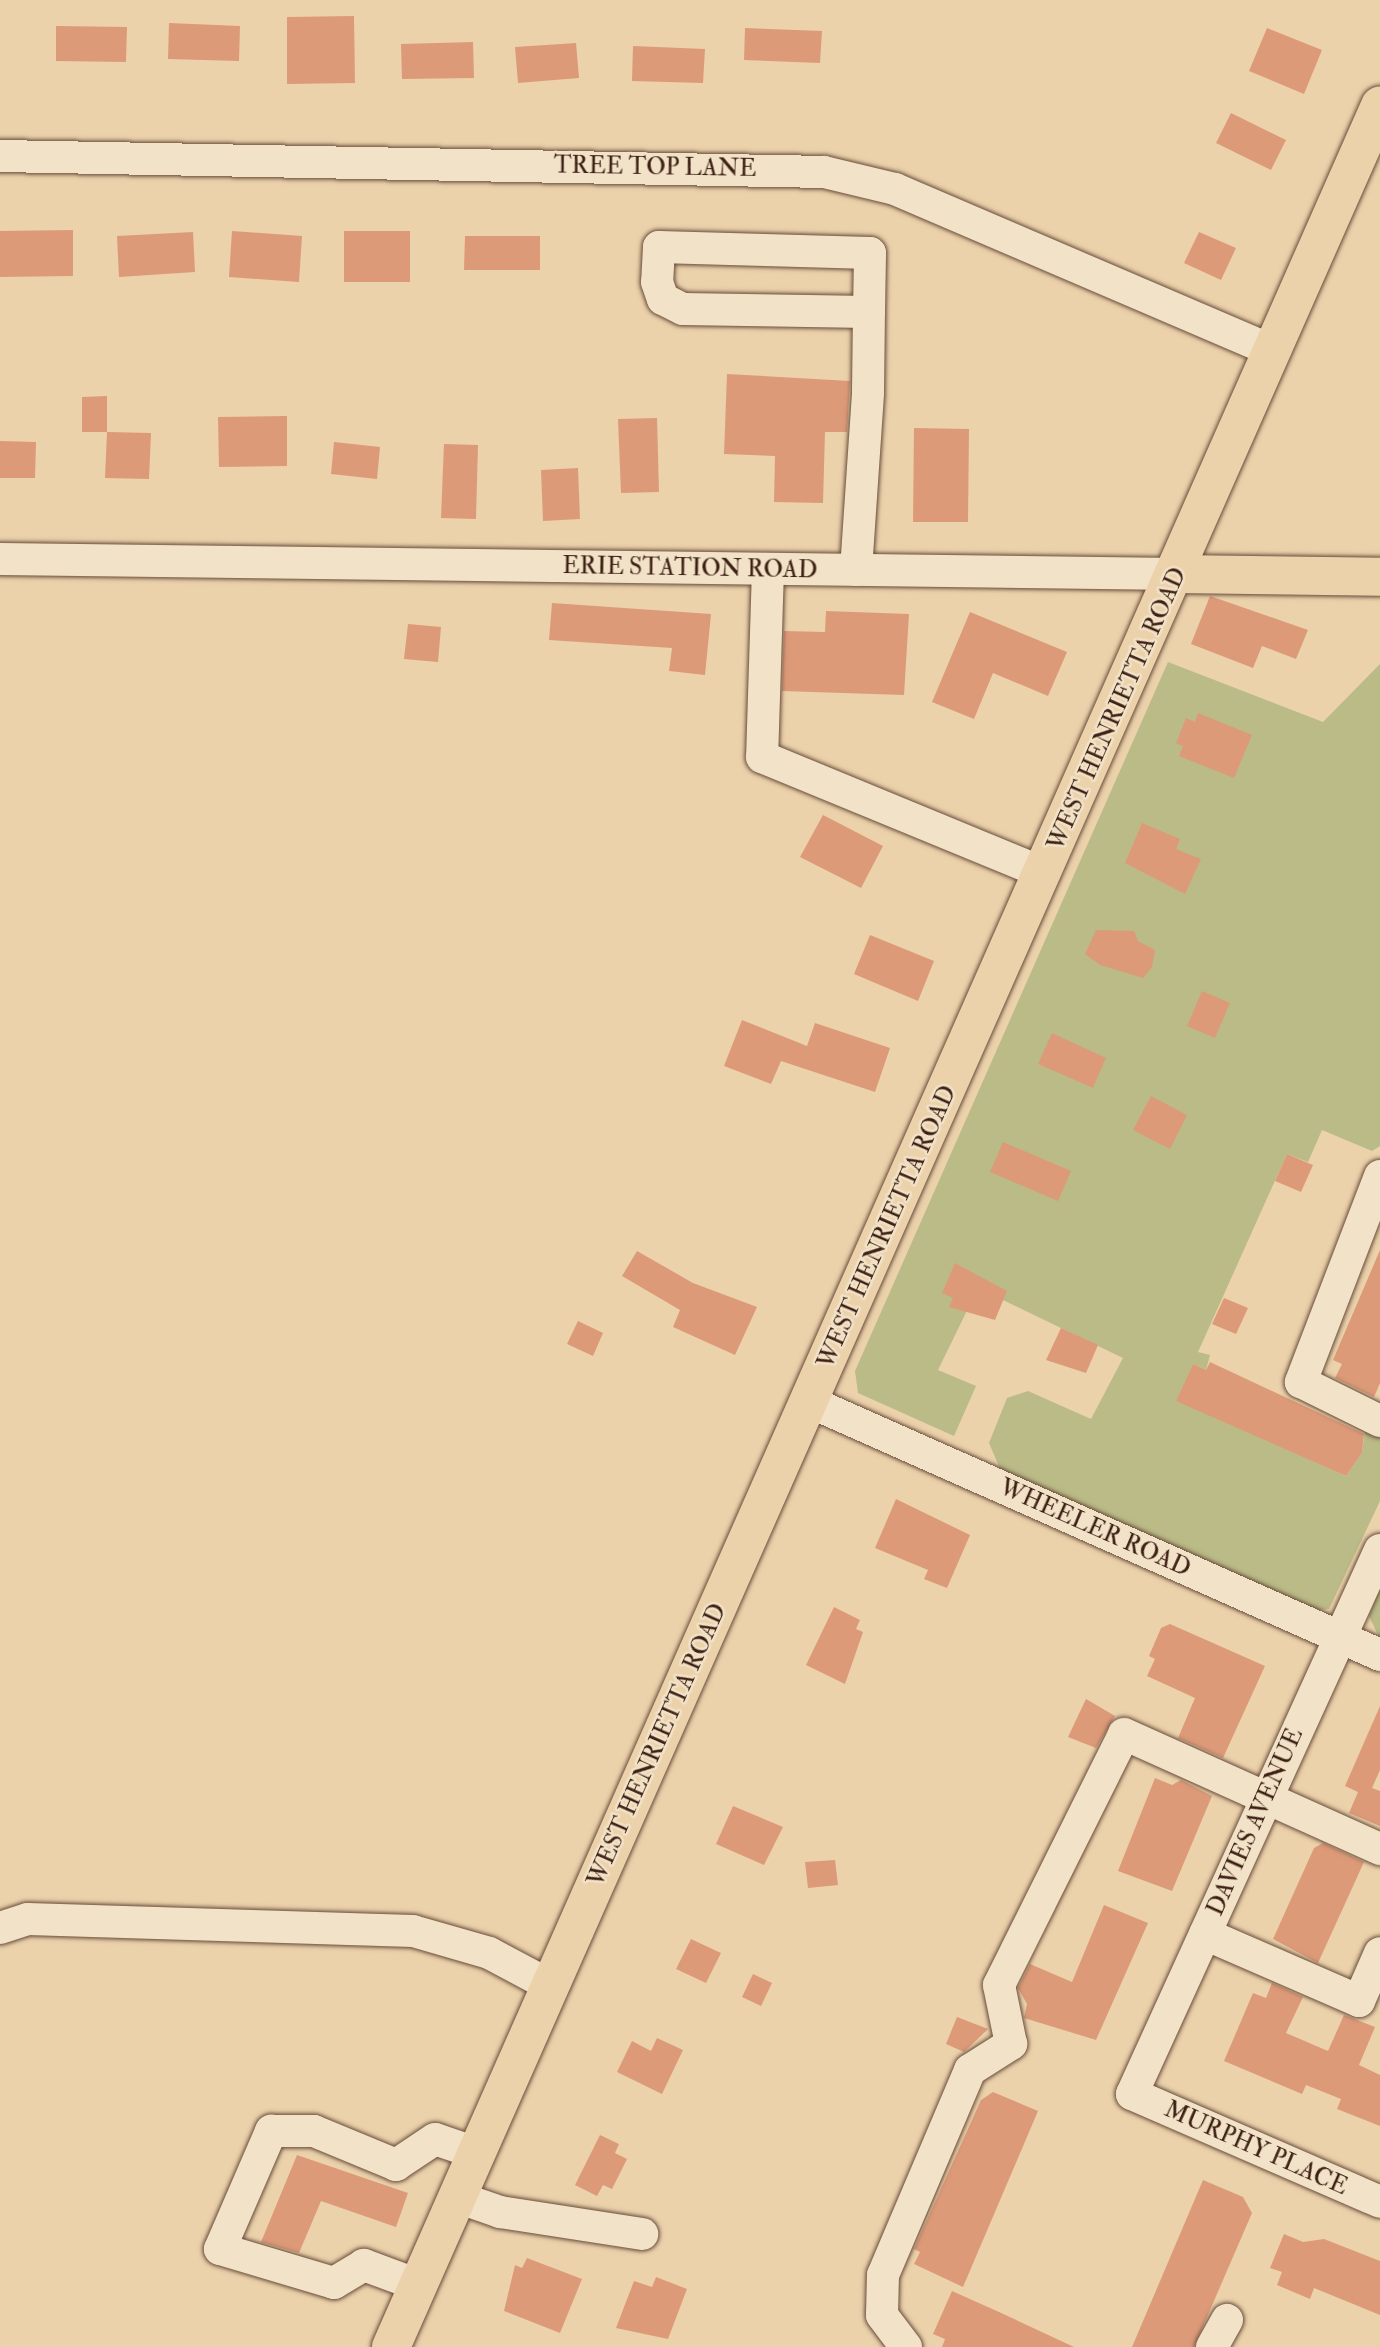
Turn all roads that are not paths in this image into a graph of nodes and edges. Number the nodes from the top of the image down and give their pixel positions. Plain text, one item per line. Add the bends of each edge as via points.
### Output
1 (1380, 106) edge
2 (0, 156) edge
3 (869, 312) junction
4 (1273, 351) junction
5 (0, 559) edge
6 (768, 569) junction
7 (856, 570) junction
8 (1177, 574) junction
9 (1380, 577) edge
10 (1044, 873) junction
11 (1380, 1176) edge
12 (810, 1402) junction
13 (1380, 1421) edge
14 (1380, 1550) edge
15 (1339, 1636) junction
16 (1380, 1655) edge
17 (1265, 1799) junction
18 (1380, 1849) edge
19 (0, 1928) edge
20 (1205, 1934) junction
21 (1380, 1953) edge
22 (551, 1986) junction
23 (1132, 2094) joint
24 (476, 2153) junction
25 (457, 2197) junction
26 (1380, 2202) edge
27 (642, 2234) dead end
28 (418, 2285) junction
29 (391, 2347) edge
30 (906, 2347) edge

1 - 4 main road, WEST HENRIETTA ROAD
2 - 4 street, TREE TOP LANE via 824,172 895,189
3 - 3 street via 870,253 659,247 656,282 663,299 683,309
3 - 7 street
4 - 8 main road, WEST HENRIETTA ROAD
5 - 6 street, ERIE STATION ROAD
6 - 7 street, ERIE STATION ROAD
6 - 10 street via 762,757
7 - 8 street, ERIE STATION ROAD
8 - 9 main road, ERIE STATION ROAD
8 - 10 main road, WEST HENRIETTA ROAD
10 - 12 main road, WEST HENRIETTA ROAD
11 - 13 street via 1301,1382
12 - 15 street, WHEELER ROAD
12 - 22 main road, WEST HENRIETTA ROAD
14 - 15 street, DAVIES AVENUE
15 - 16 street, WHEELER ROAD
15 - 17 street, DAVIES AVENUE
17 - 18 street
17 - 20 street, DAVIES AVENUE
17 - 30 street via 1124,1734 999,1985 1011,2044 970,2070 883,2275 882,2315
19 - 22 street via 28,1919 413,1931 489,1953
20 - 21 street via 1359,2001
20 - 23 street, DAVIES AVENUE
22 - 24 main road, WEST HENRIETTA ROAD
23 - 26 street, MURPHY PLACE
24 - 25 main road, WEST HENRIETTA ROAD
24 - 28 street via 435,2139 396,2165 314,2131 271,2132 220,2249 334,2283 364,2265
25 - 27 street via 500,2212
25 - 28 main road, WEST HENRIETTA ROAD
28 - 29 main road, WEST HENRIETTA ROAD

